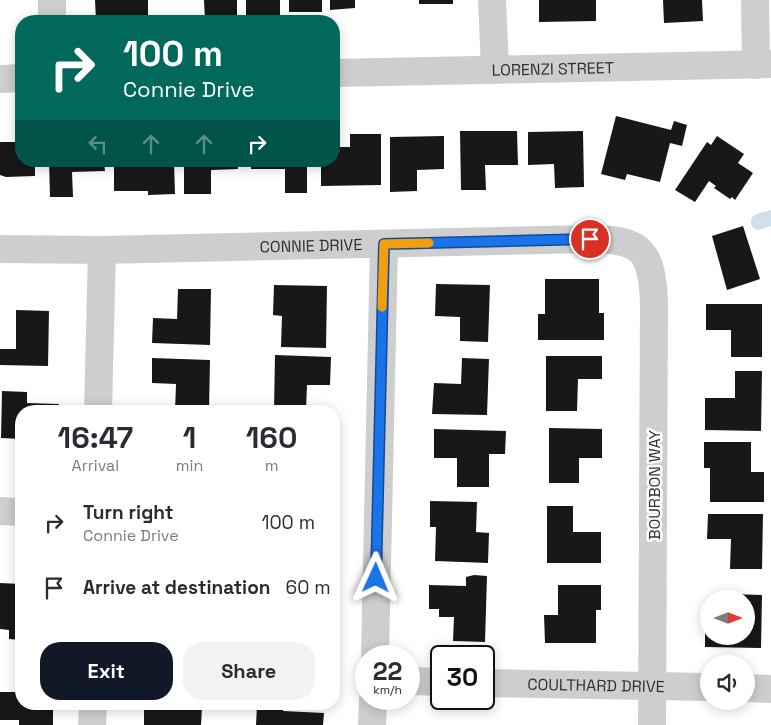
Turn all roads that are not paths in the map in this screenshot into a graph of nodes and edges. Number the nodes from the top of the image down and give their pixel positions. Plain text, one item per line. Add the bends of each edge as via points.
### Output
1 (52, 0) edge
2 (492, 0) edge
3 (755, 0) edge
4 (52, 15) edge
5 (763, 64) edge
6 (495, 69) junction
7 (340, 72) edge
8 (15, 78) edge
9 (0, 79) edge
10 (384, 244) junction
11 (639, 248) joint
12 (0, 249) edge
13 (102, 250) junction
14 (98, 405) edge
15 (0, 511) edge
16 (15, 512) edge
17 (375, 645) edge
18 (495, 683) edge
19 (653, 686) junction
20 (700, 687) edge
21 (755, 688) edge
22 (771, 688) edge
23 (93, 710) edge
24 (373, 710) edge
25 (92, 725) edge
26 (372, 725) edge
27 (652, 725) edge

1 - 4 street
2 - 6 street
3 - 5 street
5 - 6 street, LORENZI STREET
6 - 7 street, LORENZI STREET
8 - 9 street
10 - 11 street, CONNIE DRIVE via 604,239 623,241
10 - 13 street, CONNIE DRIVE
10 - 17 street
11 - 19 street, BOURBON WAY via 648,260 654,285
12 - 13 street, CONNIE DRIVE
13 - 14 street
15 - 16 street
18 - 19 street, COULTHARD DRIVE
19 - 20 street, COULTHARD DRIVE
19 - 27 street, BOURBON WAY
21 - 22 street
23 - 25 street
24 - 26 street

